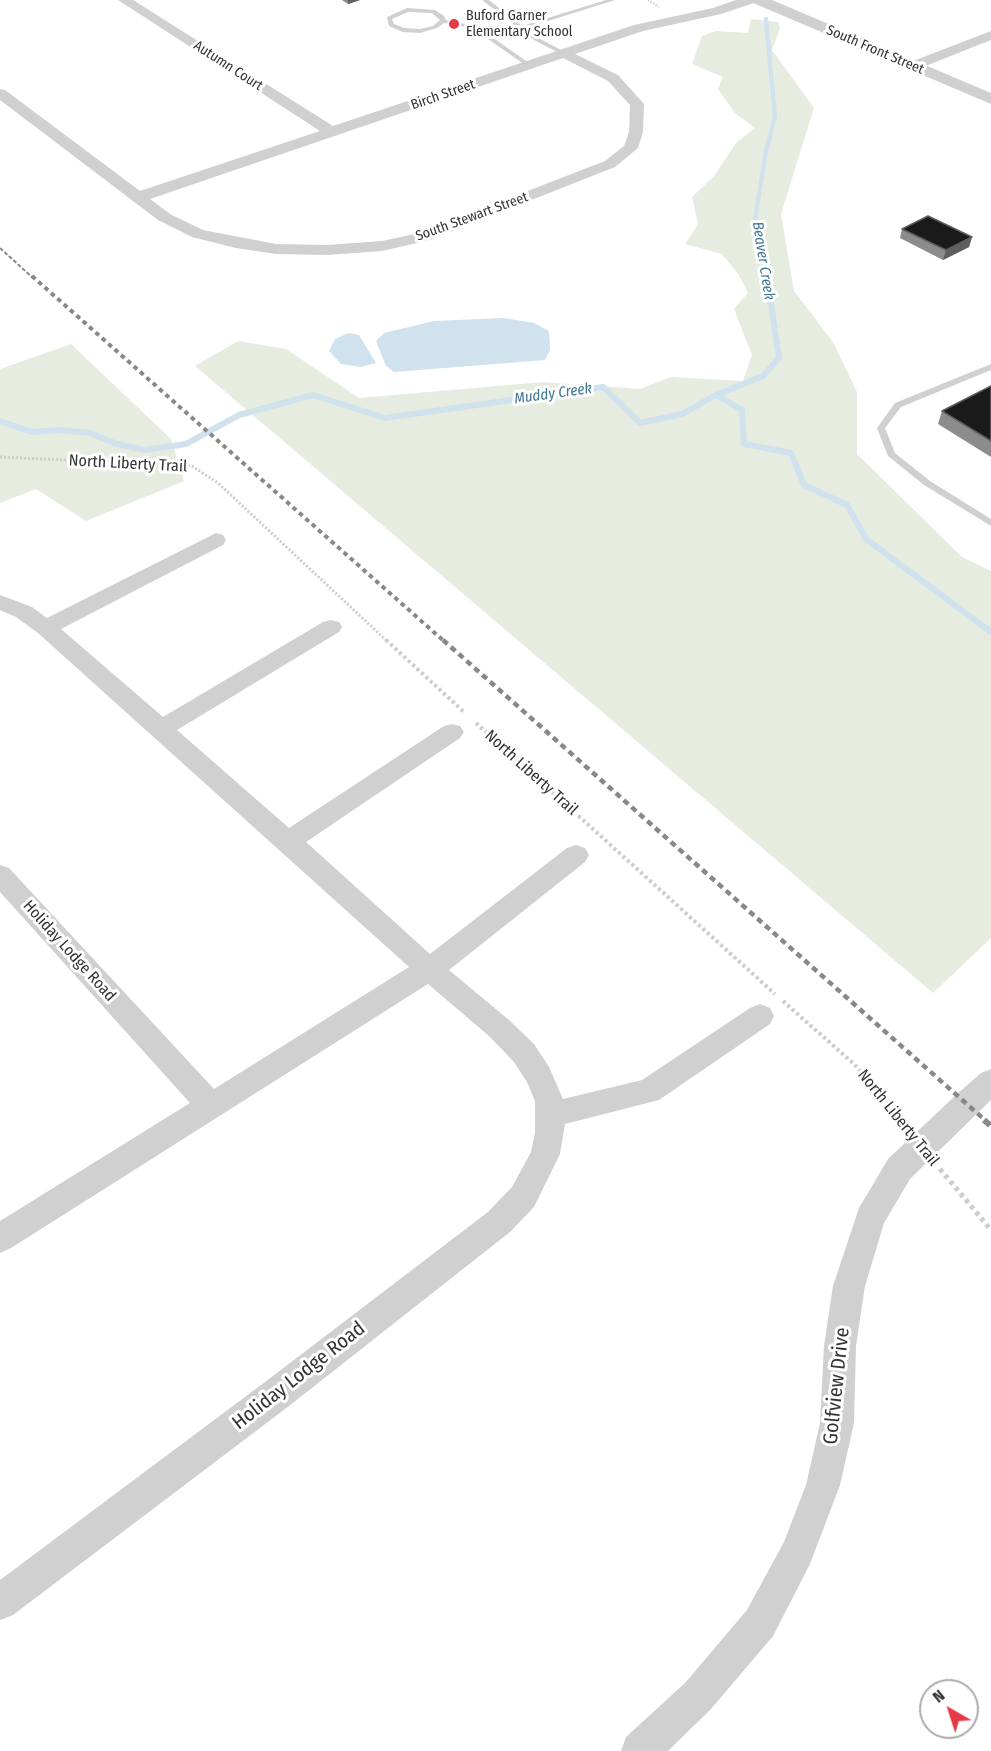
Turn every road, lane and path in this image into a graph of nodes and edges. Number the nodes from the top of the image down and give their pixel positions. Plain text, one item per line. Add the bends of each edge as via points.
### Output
1 (124, 0) edge
2 (485, 0) edge
3 (612, 0) edge
4 (749, 0) edge
5 (759, 0) edge
6 (443, 21) junction
7 (521, 28) junction
8 (991, 35) edge
9 (565, 54) junction
10 (530, 66) junction
11 (913, 66) junction
12 (0, 93) edge
13 (991, 99) edge
14 (332, 132) junction
15 (139, 197) junction
16 (991, 368) edge
17 (0, 457) edge
18 (991, 523) edge
19 (216, 540) dead end
20 (0, 602) edge
21 (332, 627) dead end
22 (46, 628) junction
23 (160, 730) junction
24 (452, 732) dead end
25 (288, 840) junction
26 (576, 855) dead end
27 (0, 875) edge
28 (428, 968) junction
29 (760, 1016) dead end
30 (991, 1082) edge
31 (211, 1106) junction
32 (550, 1115) junction
33 (923, 1145) junction
34 (991, 1230) edge
35 (0, 1239) edge
36 (0, 1602) edge
37 (640, 1751) edge

1 - 14 street, Autumn Court
2 - 7 lane
3 - 7 lane
4 - 9 street, Birch Street via 639,28
5 - 11 street, South Front Street
6 - 6 lane via 439,14 416,9 399,12 389,22 411,31 428,30
6 - 10 lane via 468,26
7 - 9 lane
8 - 11 street
9 - 10 street, Birch Street
9 - 15 street, South Stewart Street via 613,78 637,104 631,148 610,164 424,237 382,246 276,249 198,234 164,217
10 - 14 street, Birch Street
11 - 13 street, South Front Street
12 - 15 street, South Stewart Street
14 - 15 street, Birch Street
16 - 18 lane via 898,405 881,428 891,454 927,483
17 - 33 path, North Liberty Trail via 177,464 192,466 219,483 512,757 854,1064
19 - 22 street
20 - 22 street, Holiday Lodge Road via 24,612
21 - 23 street
22 - 23 street, Holiday Lodge Road
23 - 25 street, Holiday Lodge Road
24 - 25 street
25 - 28 street, Holiday Lodge Road
26 - 28 street
27 - 31 street, Holiday Lodge Road
28 - 31 street
28 - 32 street, Holiday Lodge Road via 524,1053 539,1077
29 - 32 street via 649,1091
30 - 33 street, Golfview Drive
31 - 35 street
32 - 36 street, Holiday Lodge Road via 545,1154 515,1208 277,1394
33 - 34 path, North Liberty Trail
33 - 37 street, Golfview Drive via 899,1169 870,1218 848,1296 840,1346 837,1423 823,1485 798,1552 760,1623 698,1696

